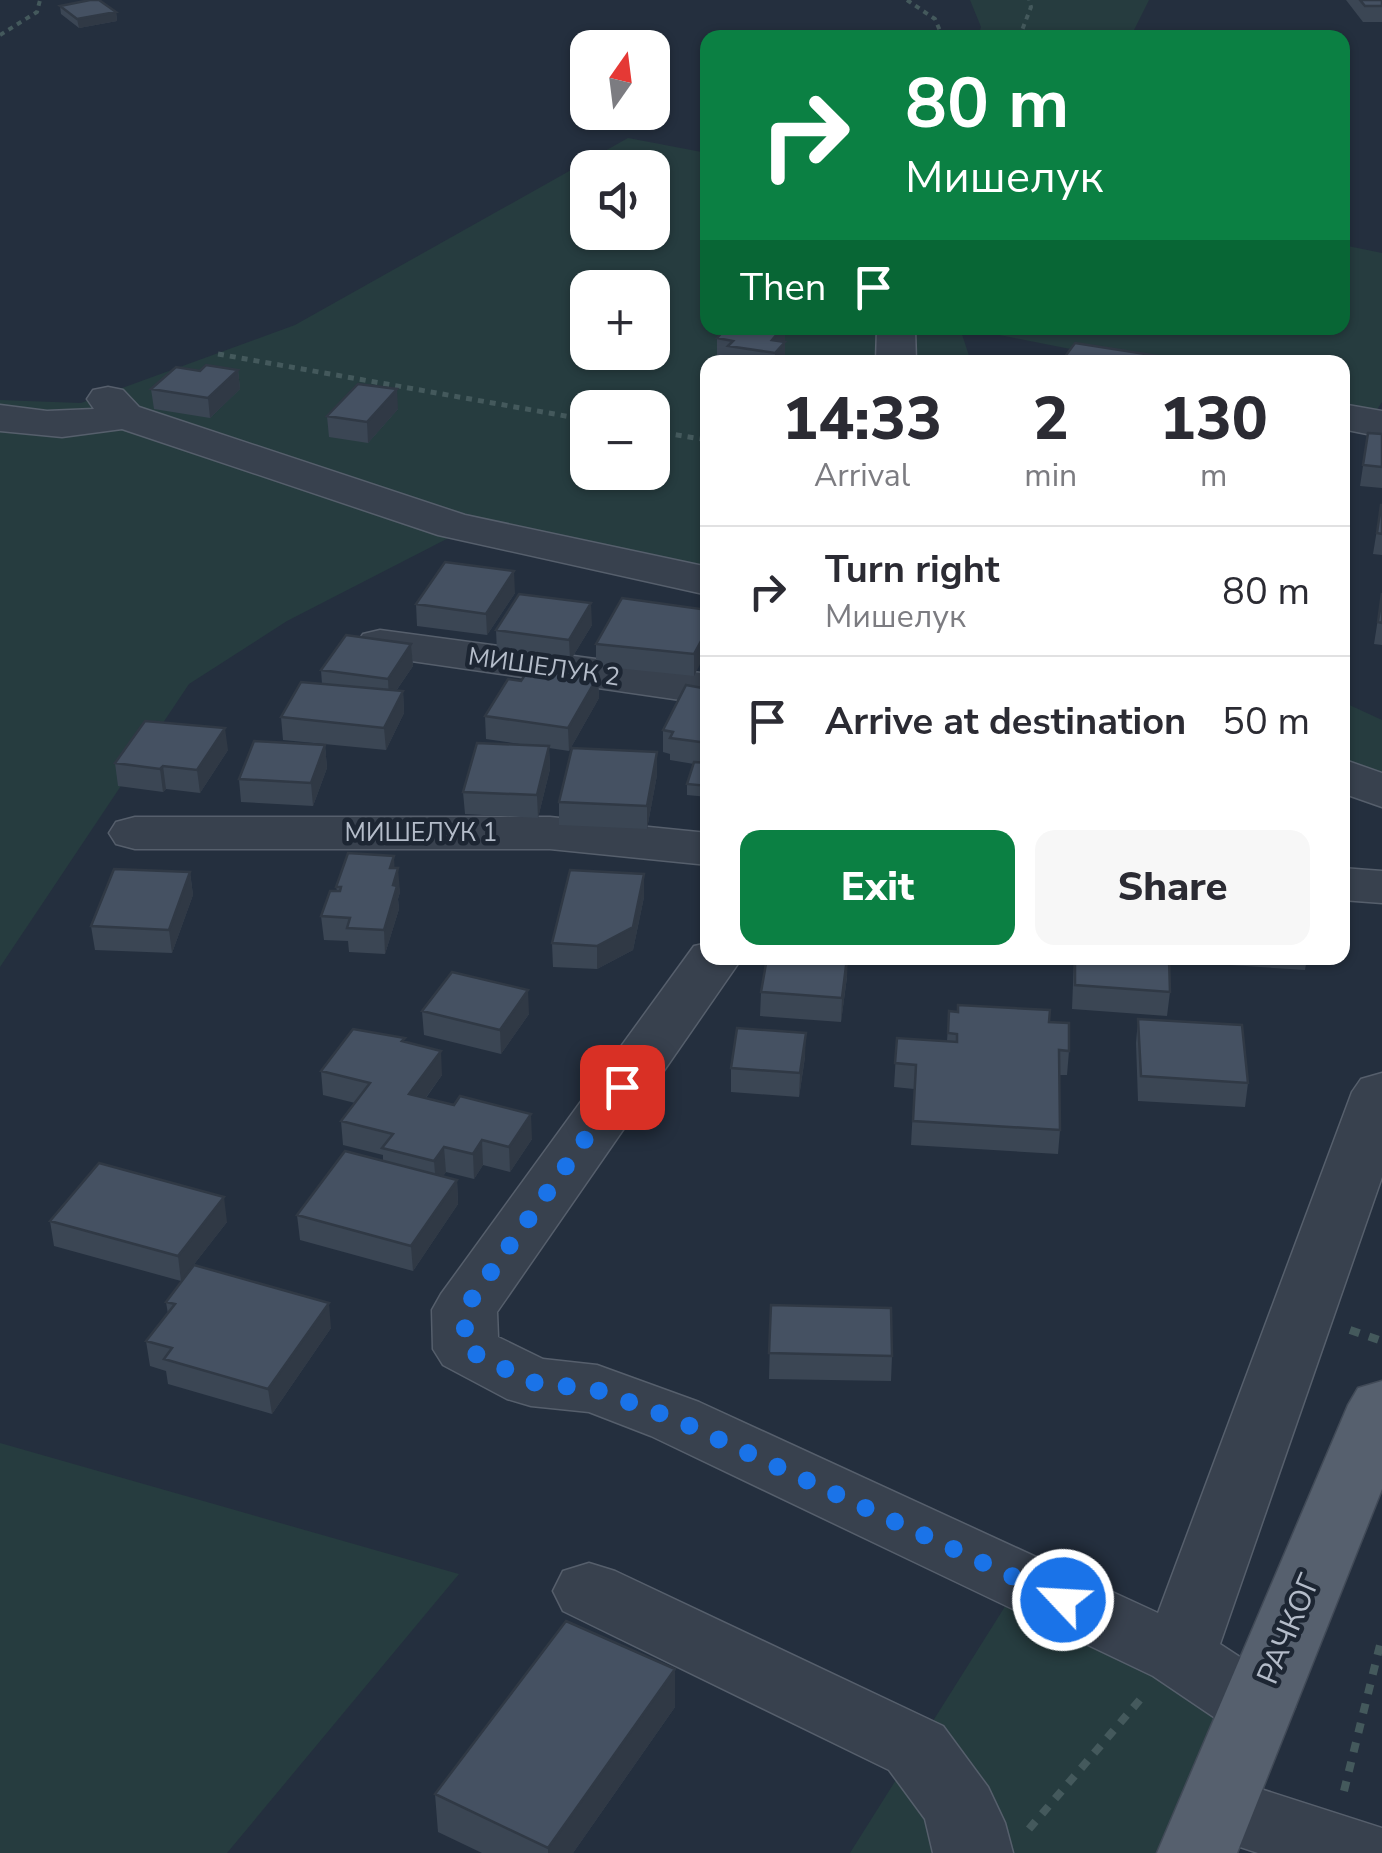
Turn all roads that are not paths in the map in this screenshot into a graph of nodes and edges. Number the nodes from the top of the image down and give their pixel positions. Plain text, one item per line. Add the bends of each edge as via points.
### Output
1 (0, 418) edge
2 (1350, 418) edge
3 (1382, 424) edge
4 (700, 578) edge
5 (380, 644) edge
6 (700, 688) edge
7 (1350, 778) edge
8 (1382, 792) edge
9 (135, 834) dead end
10 (700, 847) edge
11 (1350, 884) edge
12 (1382, 886) edge
13 (709, 965) edge
14 (1382, 1092) edge
15 (1382, 1405) edge
16 (589, 1591) dead end
17 (1179, 1654) junction
18 (1256, 1706) junction
19 (1207, 1830) edge
20 (997, 1846) edge
21 (1345, 1849) edge

1 - 4 street via 61,426 116,408 454,526
2 - 3 street
5 - 6 street, МИШЕЛУК 2
7 - 8 street
9 - 10 street, МИШЕЛУК 1 via 550,833
11 - 12 street
13 - 17 street via 464,1310 466,1349 531,1382 597,1390 675,1419
14 - 17 street
15 - 18 main road, РАЧКОГ
16 - 20 street via 916,1748 952,1792 972,1839
17 - 18 street
18 - 19 main road, РАЧКОГ
19 - 21 street

